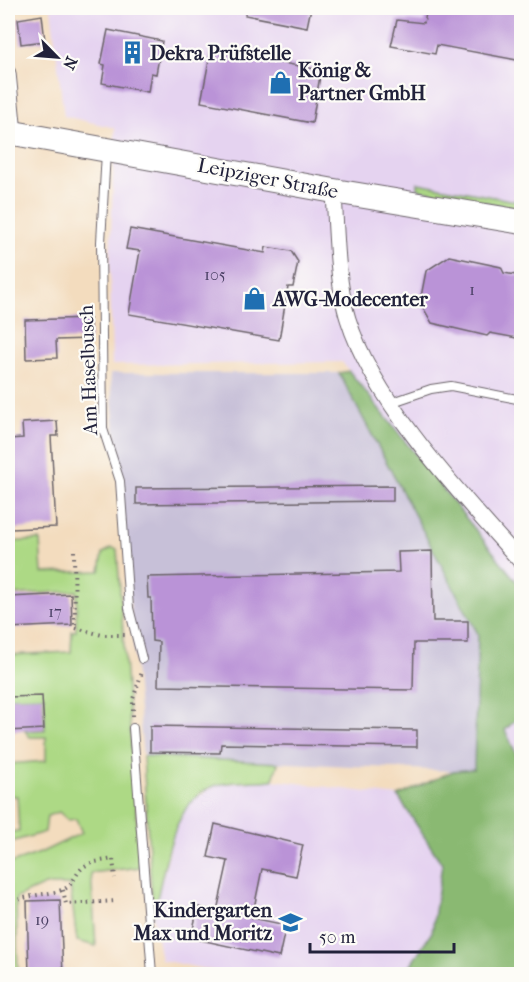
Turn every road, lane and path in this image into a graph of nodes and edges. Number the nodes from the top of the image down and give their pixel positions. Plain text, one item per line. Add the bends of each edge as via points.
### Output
1 (8, 73) edge
2 (11, 132) edge
3 (106, 149) junction
4 (334, 191) junction
5 (522, 222) edge
6 (522, 400) edge
7 (390, 404) junction
8 (74, 551) dead end
9 (522, 563) edge
10 (136, 635) junction
11 (142, 659) joint
12 (133, 728) joint
13 (115, 878) dead end
14 (63, 890) junction
15 (117, 901) dead end
16 (12, 902) junction
17 (8, 905) edge
18 (8, 916) edge
19 (152, 975) edge

1 - 2 street, Leipziger Straße
2 - 3 main road, Leipziger Straße
3 - 4 main road, Leipziger Straße
3 - 10 lane, Am Haselbusch via 101,242 103,429 120,481 129,608
4 - 5 main road, Leipziger Straße
4 - 7 street via 347,317
6 - 7 lane via 451,386
7 - 9 street
8 - 10 path via 76,627 102,635
10 - 11 lane, Am Haselbusch
11 - 12 path via 142,678 133,699
12 - 19 lane
13 - 14 path via 112,859 94,862 83,867
14 - 15 path via 66,904
14 - 16 path
16 - 17 path
16 - 18 path

